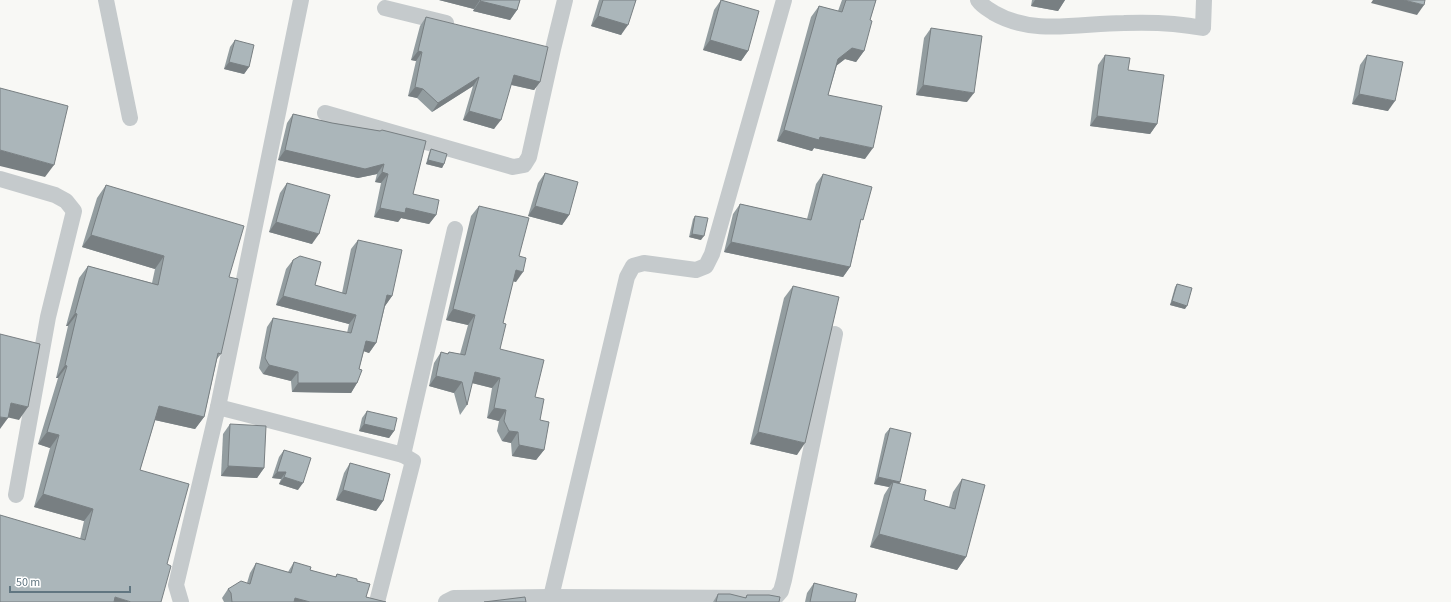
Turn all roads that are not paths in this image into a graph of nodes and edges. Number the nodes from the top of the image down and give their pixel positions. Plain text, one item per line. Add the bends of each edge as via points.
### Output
1 (106, 0) edge
2 (301, 0) edge
3 (565, 0) edge
4 (784, 0) edge
5 (978, 0) edge
6 (1204, 0) edge
7 (385, 8) dead end
8 (461, 27) edge
9 (325, 113) dead end
10 (130, 118) dead end
11 (0, 179) edge
12 (455, 229) dead end
13 (835, 334) edge
14 (218, 407) junction
15 (403, 455) junction
16 (16, 495) dead end
17 (551, 597) junction
18 (181, 602) edge
19 (378, 602) edge
20 (446, 602) edge

1 - 10 street
2 - 14 street
3 - 9 street via 545,47 529,157 524,165 512,167
4 - 17 street via 712,254 706,266 696,270 644,263 633,266 627,277
5 - 6 street via 981,5 1000,16 1027,24 1056,28 1124,23 1180,23 1203,28
7 - 8 street
11 - 16 street via 55,195 66,201 74,211 48,317
12 - 15 street
13 - 17 street via 784,580 781,591 775,598
14 - 15 street
14 - 18 street via 176,585
15 - 19 street via 413,462
17 - 20 street via 454,598

